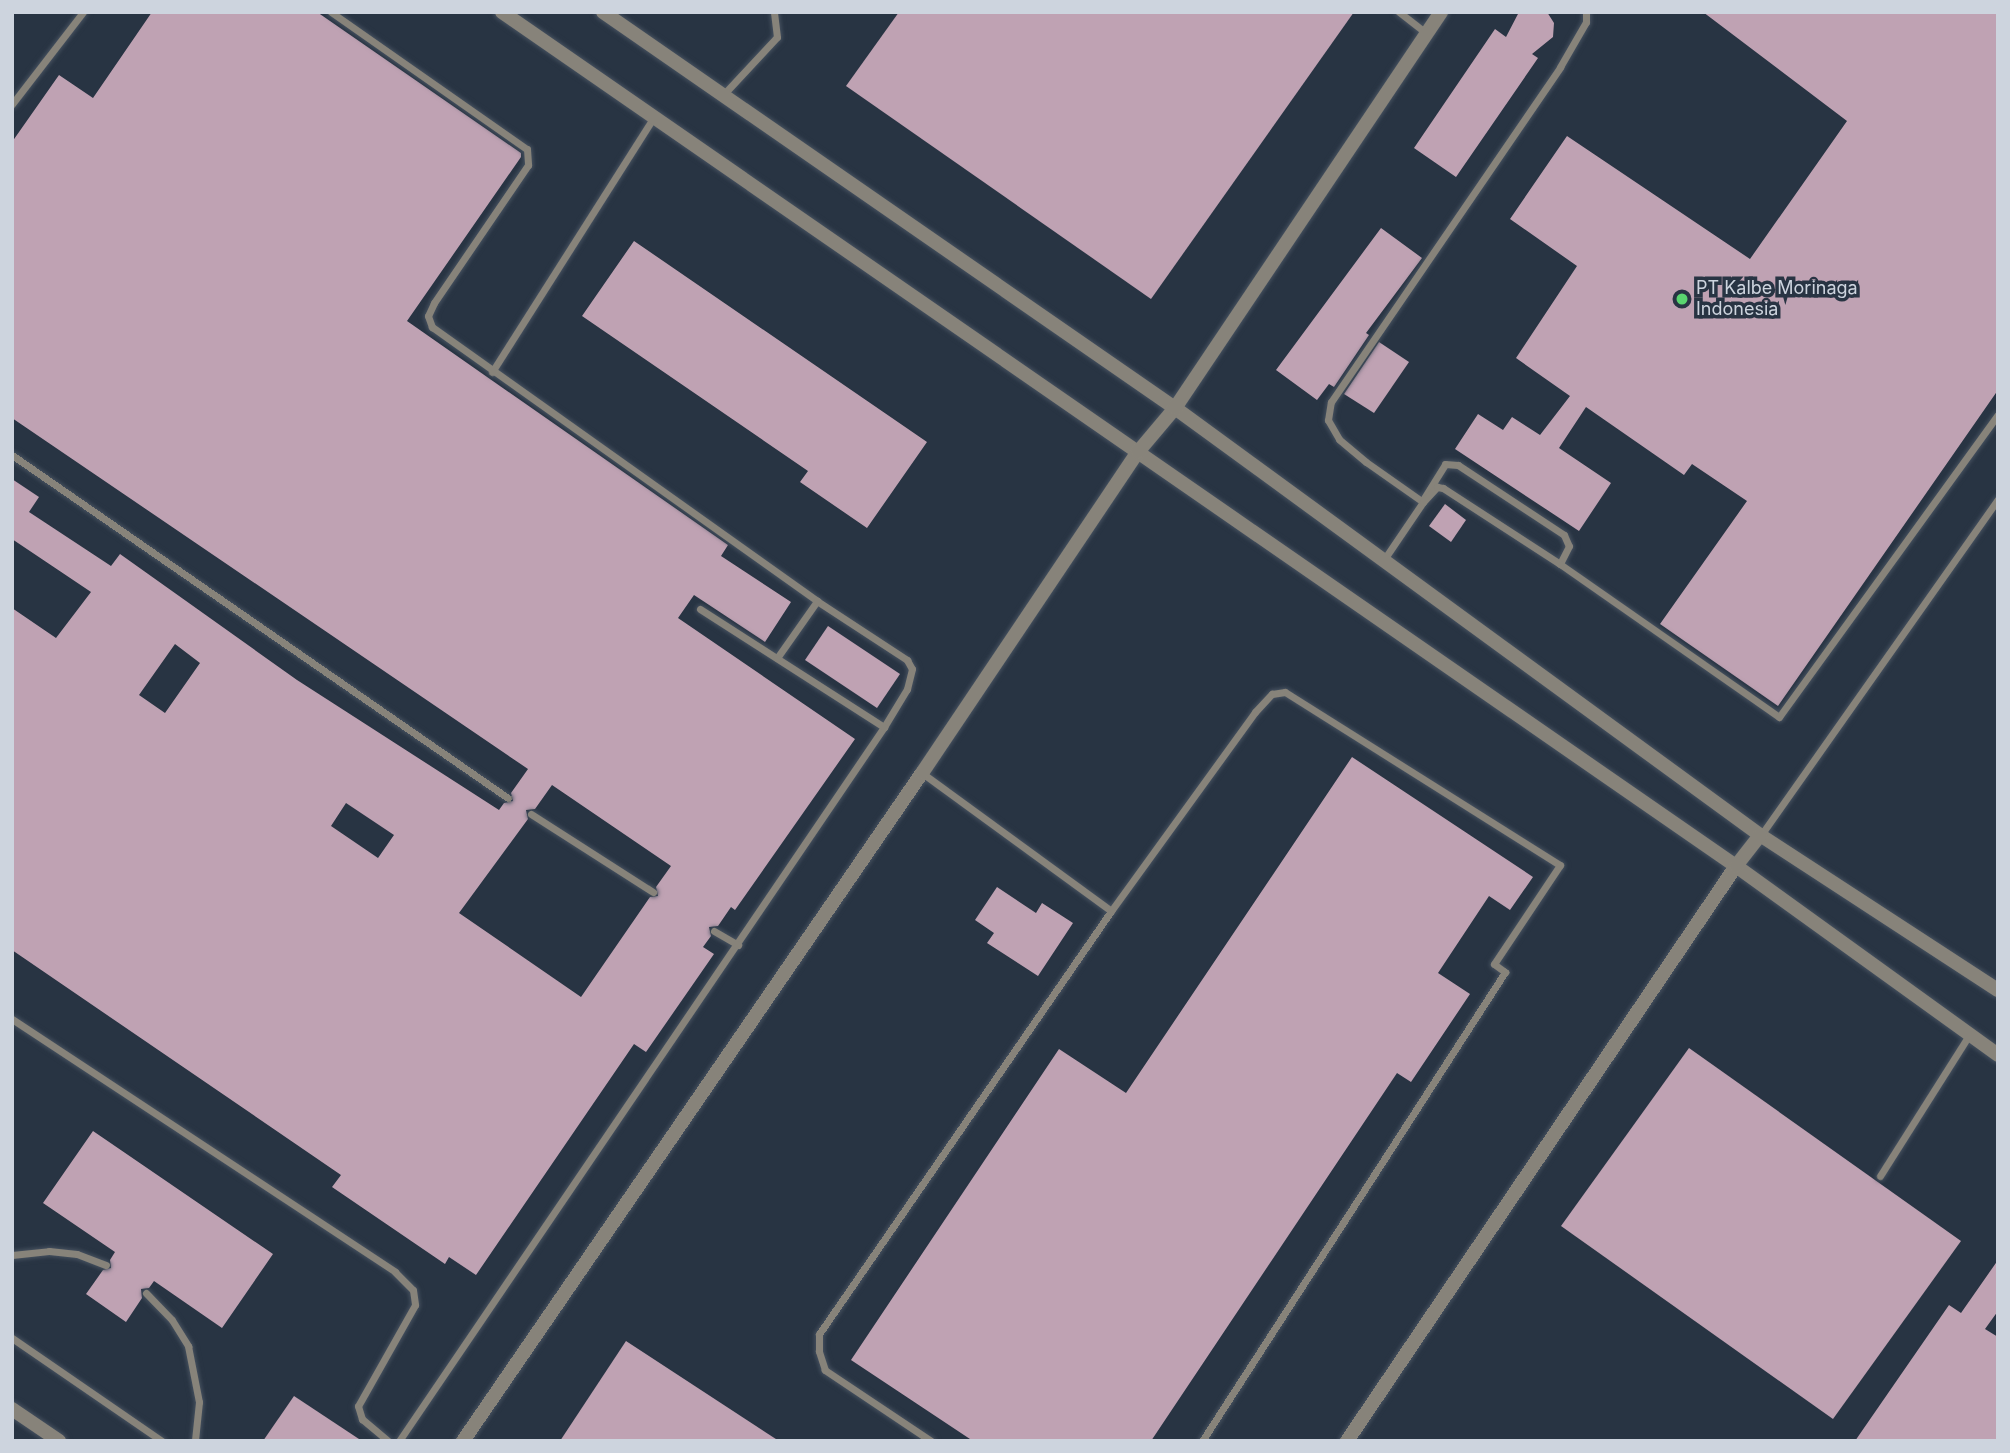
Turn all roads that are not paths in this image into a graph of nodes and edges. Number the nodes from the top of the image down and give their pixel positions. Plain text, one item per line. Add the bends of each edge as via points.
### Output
1 (83, 12) edge
2 (331, 12) edge
3 (502, 12) edge
4 (603, 12) edge
5 (774, 12) edge
6 (1399, 12) edge
7 (1441, 12) edge
8 (1586, 12) edge
9 (1427, 33) junction
10 (722, 96) junction
11 (12, 104) edge
12 (654, 117) junction
13 (492, 372) junction
14 (1175, 408) junction
15 (1998, 415) edge
16 (1138, 452) junction
17 (12, 455) edge
18 (1998, 499) edge
19 (1423, 502) junction
20 (1383, 561) junction
21 (1560, 564) junction
22 (817, 601) junction
23 (700, 609) dead end
24 (777, 658) junction
25 (884, 727) junction
26 (922, 774) junction
27 (508, 798) dead end
28 (531, 814) dead end
29 (1760, 835) junction
30 (1736, 866) junction
31 (653, 892) dead end
32 (1111, 911) junction
33 (714, 931) dead end
34 (738, 945) junction
35 (1998, 990) edge
36 (12, 1019) edge
37 (1969, 1035) junction
38 (1998, 1055) edge
39 (1880, 1176) dead end
40 (12, 1255) edge
41 (106, 1265) dead end
42 (146, 1293) dead end
43 (12, 1338) edge
44 (12, 1409) edge
45 (59, 1441) edge
46 (162, 1441) edge
47 (195, 1441) edge
48 (388, 1441) edge
49 (399, 1441) edge
50 (463, 1441) edge
51 (931, 1441) edge
52 (1202, 1441) edge
53 (1347, 1441) edge

1 - 11 lane
2 - 13 lane via 527,149 528,165 428,316 432,327
3 - 12 street
4 - 10 street
5 - 10 lane via 777,37
6 - 9 lane
7 - 9 street
8 - 19 lane via 1586,22 1560,67 1331,402 1328,420 1339,439
9 - 14 street
10 - 14 street
12 - 13 lane
12 - 16 street
13 - 22 lane
14 - 16 street
14 - 20 street
15 - 21 lane via 1779,717
16 - 26 street
16 - 30 street
17 - 27 lane
18 - 29 lane
19 - 20 lane
19 - 21 lane via 1437,487 1443,488
19 - 21 lane via 1445,464 1458,465 1564,536 1569,546
20 - 29 street
22 - 24 lane
22 - 25 lane via 907,660 912,669 907,690
23 - 24 lane
24 - 25 lane
25 - 34 lane
26 - 32 lane
26 - 50 street
28 - 31 lane
29 - 30 street
29 - 35 street
30 - 37 street
30 - 53 street
32 - 51 lane via 819,1334 825,1370
32 - 52 lane via 1259,706 1272,694 1285,692 1560,864 1494,964 1505,972
33 - 34 lane
34 - 49 lane
36 - 48 lane via 395,1272 413,1290 415,1305 358,1406 362,1419
37 - 38 street
37 - 39 lane
40 - 41 lane via 49,1251 77,1254
42 - 47 lane via 172,1320 188,1346 199,1402
43 - 46 lane
44 - 45 street

